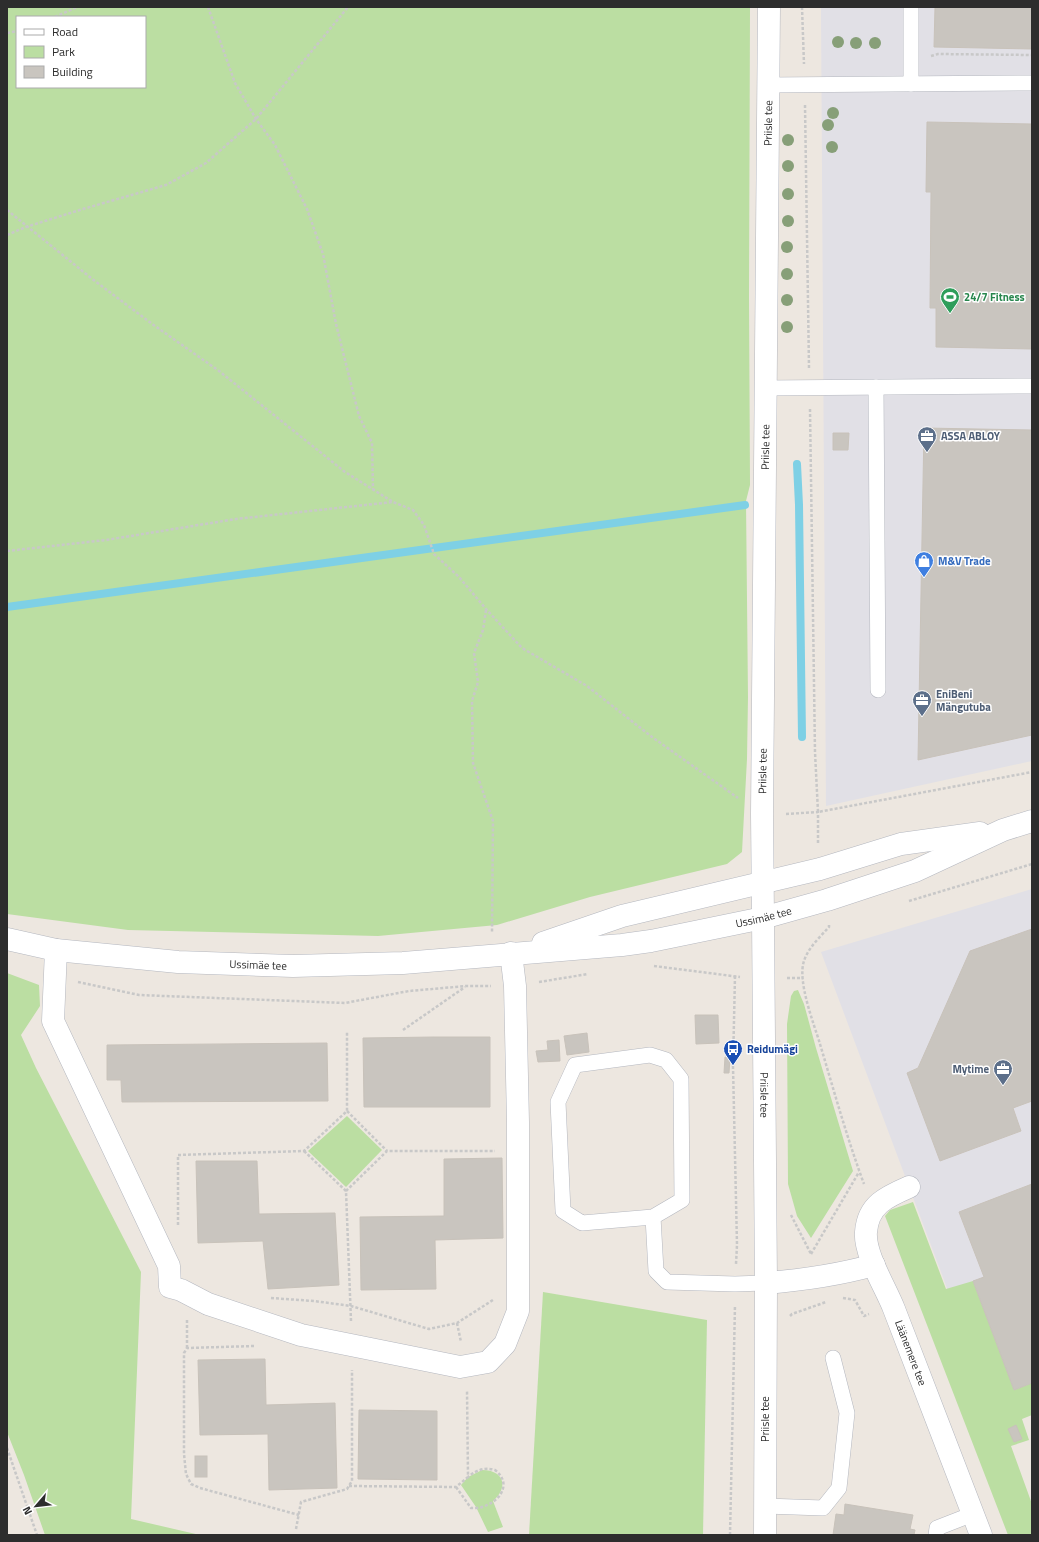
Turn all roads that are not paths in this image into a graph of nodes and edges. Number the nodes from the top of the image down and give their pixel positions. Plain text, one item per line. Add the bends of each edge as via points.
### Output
1 (768, 7) edge
2 (911, 7) edge
3 (911, 84) junction
4 (1032, 84) edge
5 (768, 85) junction
6 (1032, 386) edge
7 (876, 387) junction
8 (765, 388) junction
9 (878, 690) dead end
10 (1032, 821) edge
11 (1003, 830) junction
12 (762, 882) junction
13 (763, 918) junction
14 (7, 939) edge
15 (56, 950) junction
16 (502, 954) junction
17 (909, 1187) dead end
18 (653, 1217) junction
19 (874, 1265) junction
20 (766, 1283) junction
21 (833, 1358) dead end
22 (765, 1506) junction
23 (973, 1514) junction
24 (765, 1535) edge
25 (936, 1535) edge
26 (981, 1535) edge

1 - 5 street, Priisle tee
2 - 3 lane
3 - 4 lane
3 - 5 lane
5 - 8 street, Priisle tee
6 - 7 lane
7 - 8 lane
7 - 9 lane
8 - 12 street, Priisle tee
10 - 11 street, Ussimäe tee
11 - 12 street, Ussimäe tee via 901,844 820,869
11 - 13 street, Ussimäe tee via 915,871
12 - 13 street, Priisle tee
12 - 16 street, Ussimäe tee via 622,916
13 - 16 street, Ussimäe tee via 622,945
13 - 20 street, Priisle tee
14 - 15 street, Ussimäe tee
15 - 16 street, Ussimäe tee via 178,962 293,966 403,963
15 - 16 street via 53,1021 166,1259 170,1287 208,1304 301,1335 460,1366 488,1362 505,1344 518,1311 515,986
17 - 19 street, Läänemere tee via 879,1203 868,1220 866,1234
18 - 18 lane via 682,1200 681,1079 666,1060 650,1056 575,1065 558,1102 562,1211 582,1223
18 - 20 lane via 656,1271 666,1282
19 - 20 street via 800,1281
19 - 23 street, Läänemere tee via 893,1306
20 - 22 street, Priisle tee
21 - 22 lane via 847,1413 839,1488 823,1508
22 - 24 street, Priisle tee
23 - 25 lane via 938,1528
23 - 26 street, Läänemere tee

